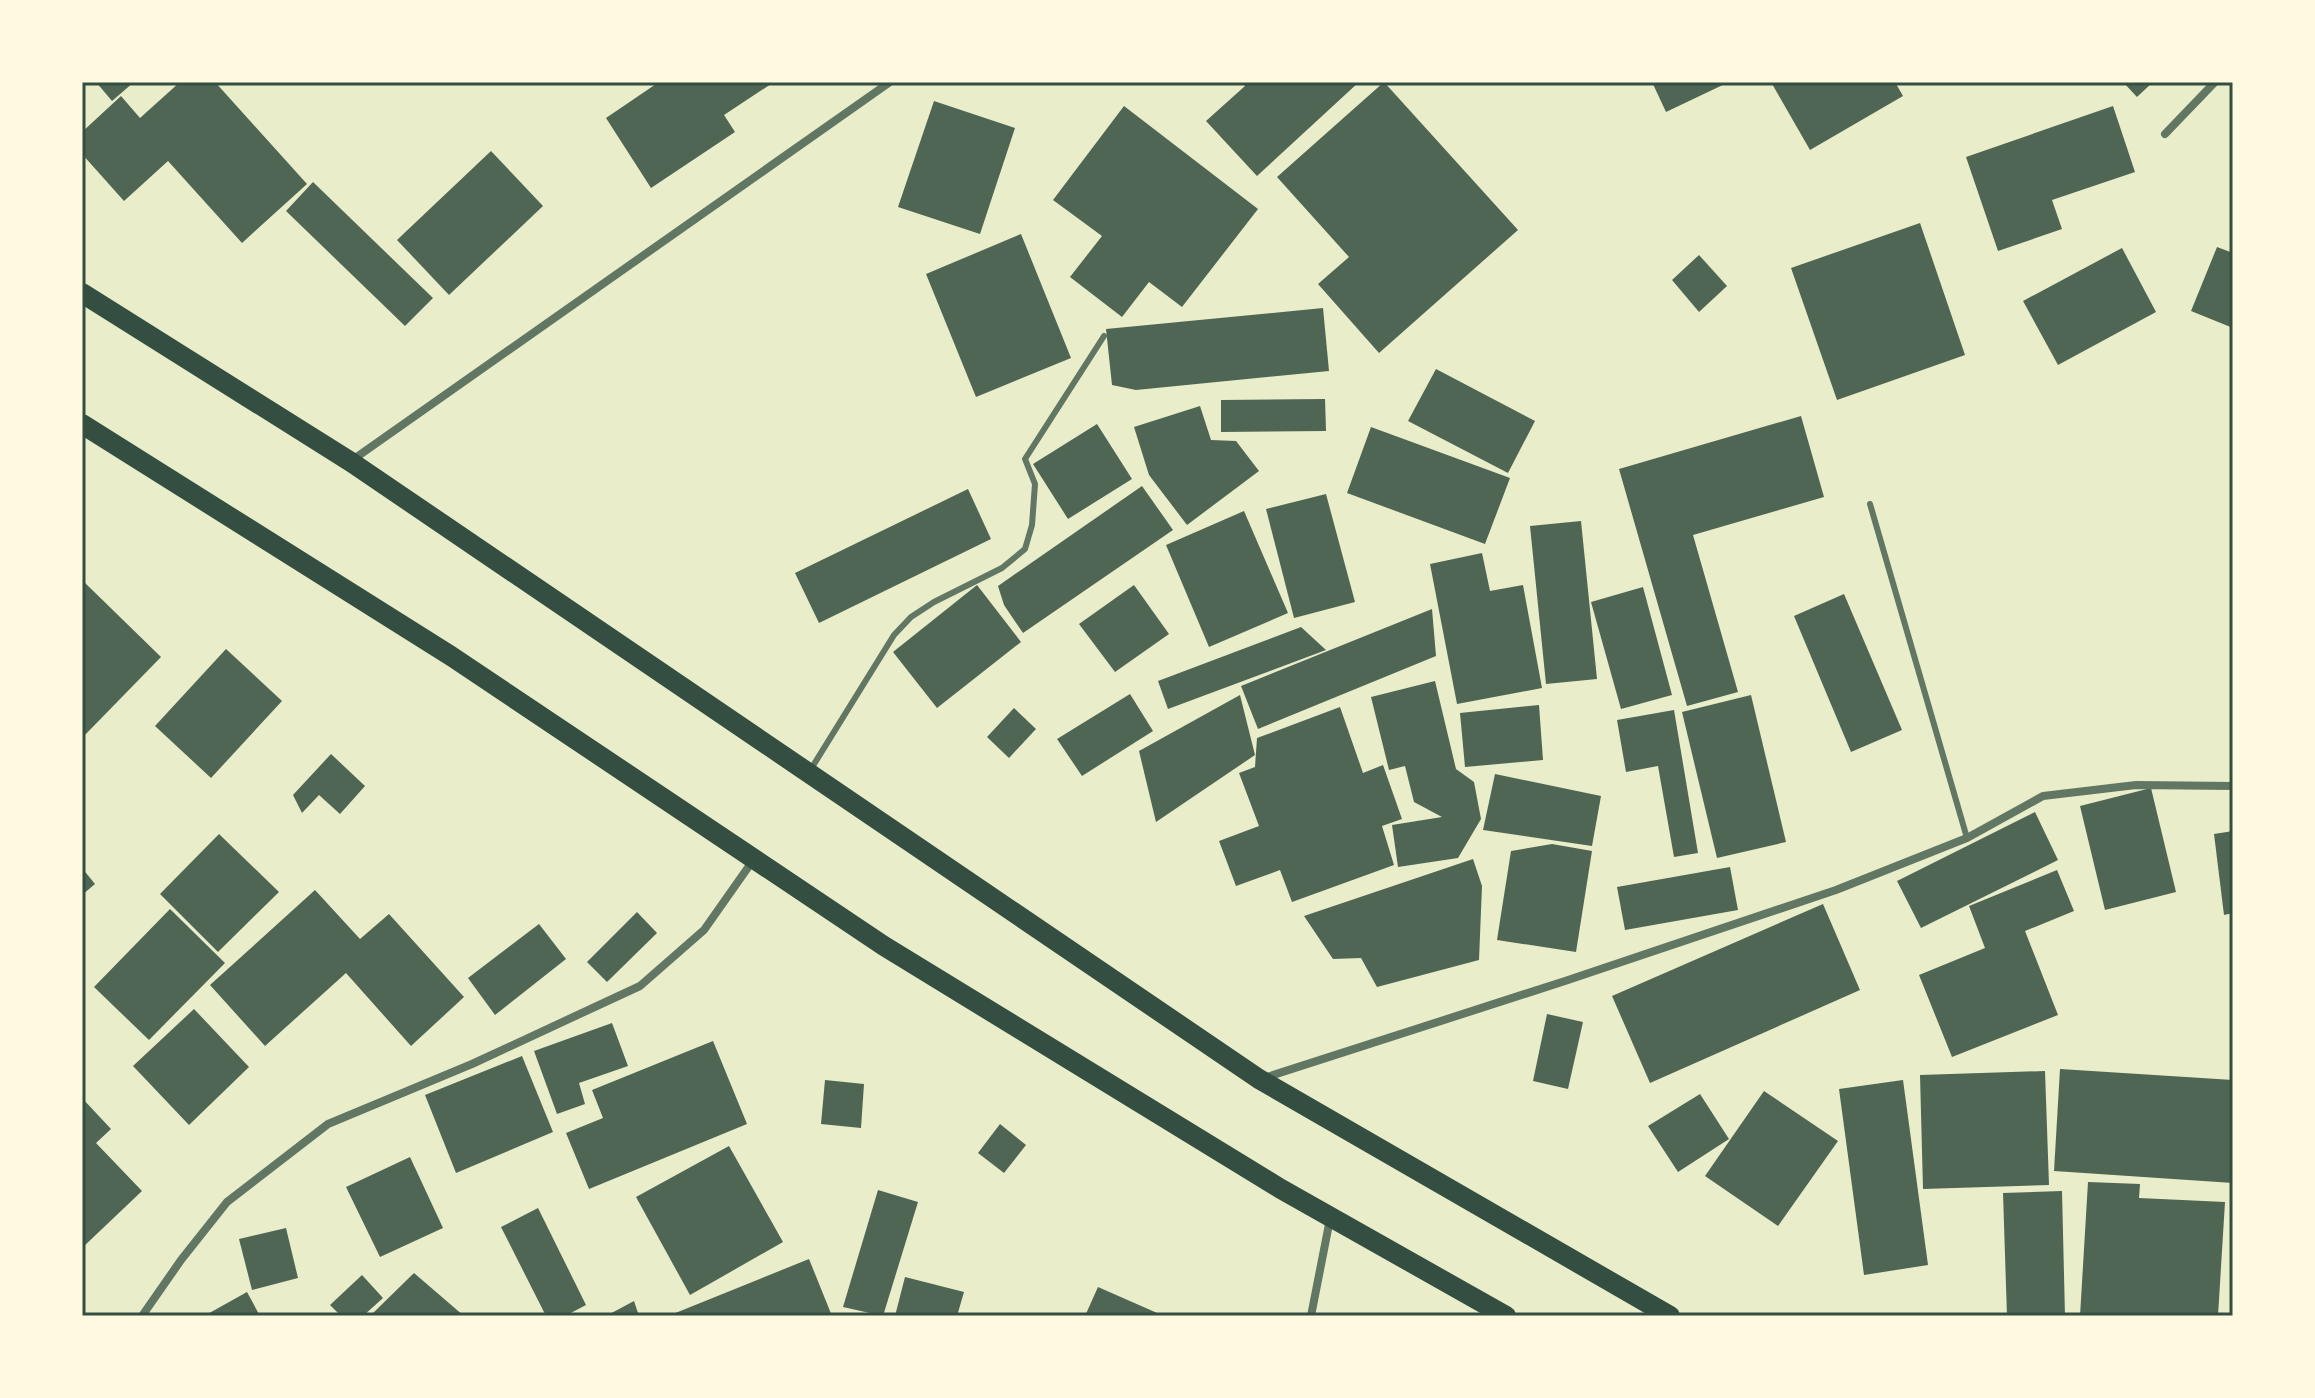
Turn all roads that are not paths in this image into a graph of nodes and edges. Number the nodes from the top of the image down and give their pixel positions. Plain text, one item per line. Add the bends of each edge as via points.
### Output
1 (890, 82) edge
2 (2215, 82) edge
3 (2165, 134) dead end
4 (82, 293) edge
5 (1104, 336) dead end
6 (82, 424) edge
7 (351, 462) junction
8 (1870, 504) dead end
9 (809, 772) junction
10 (2233, 786) edge
11 (1967, 838) junction
12 (754, 859) junction
13 (1259, 1079) junction
14 (1331, 1217) junction
15 (142, 1316) edge
16 (1311, 1316) edge
17 (1506, 1316) edge
18 (1670, 1316) edge

1 - 7 street
2 - 3 street
4 - 7 main road
5 - 9 lane via 1025,459 1035,484 1025,549 1002,568 911,617 894,635
6 - 12 main road via 451,656
7 - 9 main road
8 - 11 lane
9 - 13 main road
10 - 11 street via 2136,785 2043,796
11 - 13 street via 1821,895
12 - 14 main road via 884,946
12 - 15 street via 704,930 640,986 328,1124 227,1202
13 - 18 main road
14 - 16 street
14 - 17 main road

